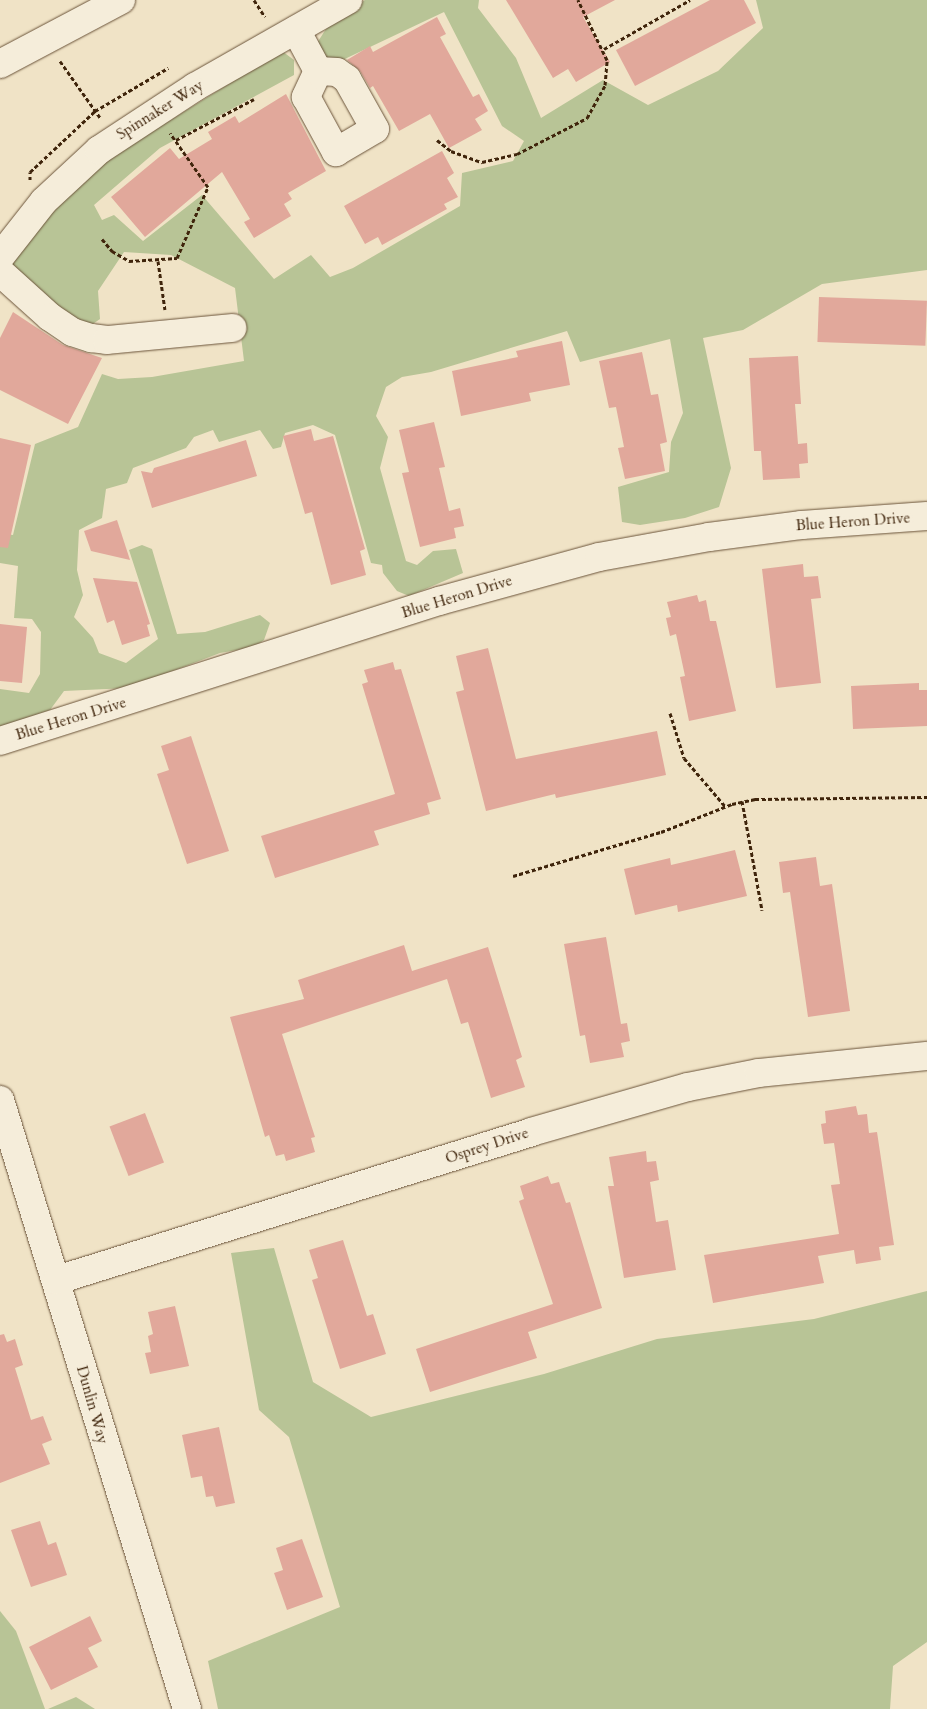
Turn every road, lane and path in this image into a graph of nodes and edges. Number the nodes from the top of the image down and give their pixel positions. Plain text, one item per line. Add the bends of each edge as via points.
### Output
1 (121, 0) edge
2 (254, 0) edge
3 (348, 0) edge
4 (578, 0) edge
5 (690, 0) edge
6 (267, 21) dead end
7 (296, 30) junction
8 (46, 40) junction
9 (604, 49) junction
10 (0, 64) edge
11 (318, 71) dead end
12 (254, 99) dead end
13 (95, 111) dead end
14 (172, 134) dead end
15 (176, 140) junction
16 (437, 140) dead end
17 (102, 239) dead end
18 (0, 257) edge
19 (158, 261) junction
20 (0, 272) edge
21 (165, 309) dead end
22 (232, 328) dead end
23 (927, 516) edge
24 (670, 713) dead end
25 (0, 741) edge
26 (927, 797) edge
27 (742, 801) junction
28 (725, 806) junction
29 (513, 876) dead end
30 (762, 910) dead end
31 (927, 1056) edge
32 (0, 1100) edge
33 (57, 1280) junction
34 (186, 1709) edge

1 - 8 street
2 - 6 path
3 - 7 street, Spinnaker Way
4 - 9 path
5 - 9 path
7 - 11 street
7 - 18 street, Spinnaker Way via 195,86 99,150 44,201
8 - 10 street
8 - 13 path
9 - 16 path via 607,60 605,85 595,108 576,125 517,154 482,162 460,155
12 - 15 path
14 - 15 path
15 - 19 path via 208,187 177,258
17 - 19 path via 120,258
19 - 21 path
20 - 22 street via 50,317 72,332 91,338 107,340
23 - 25 street, Blue Heron Drive via 855,519 774,528 598,557 439,601
24 - 28 path via 684,758
26 - 27 path
27 - 28 path
27 - 30 path
28 - 29 path via 660,832
31 - 33 street, Osprey Drive via 759,1073 688,1087 531,1132
32 - 33 street, Dunlin Way
33 - 34 street, Dunlin Way

